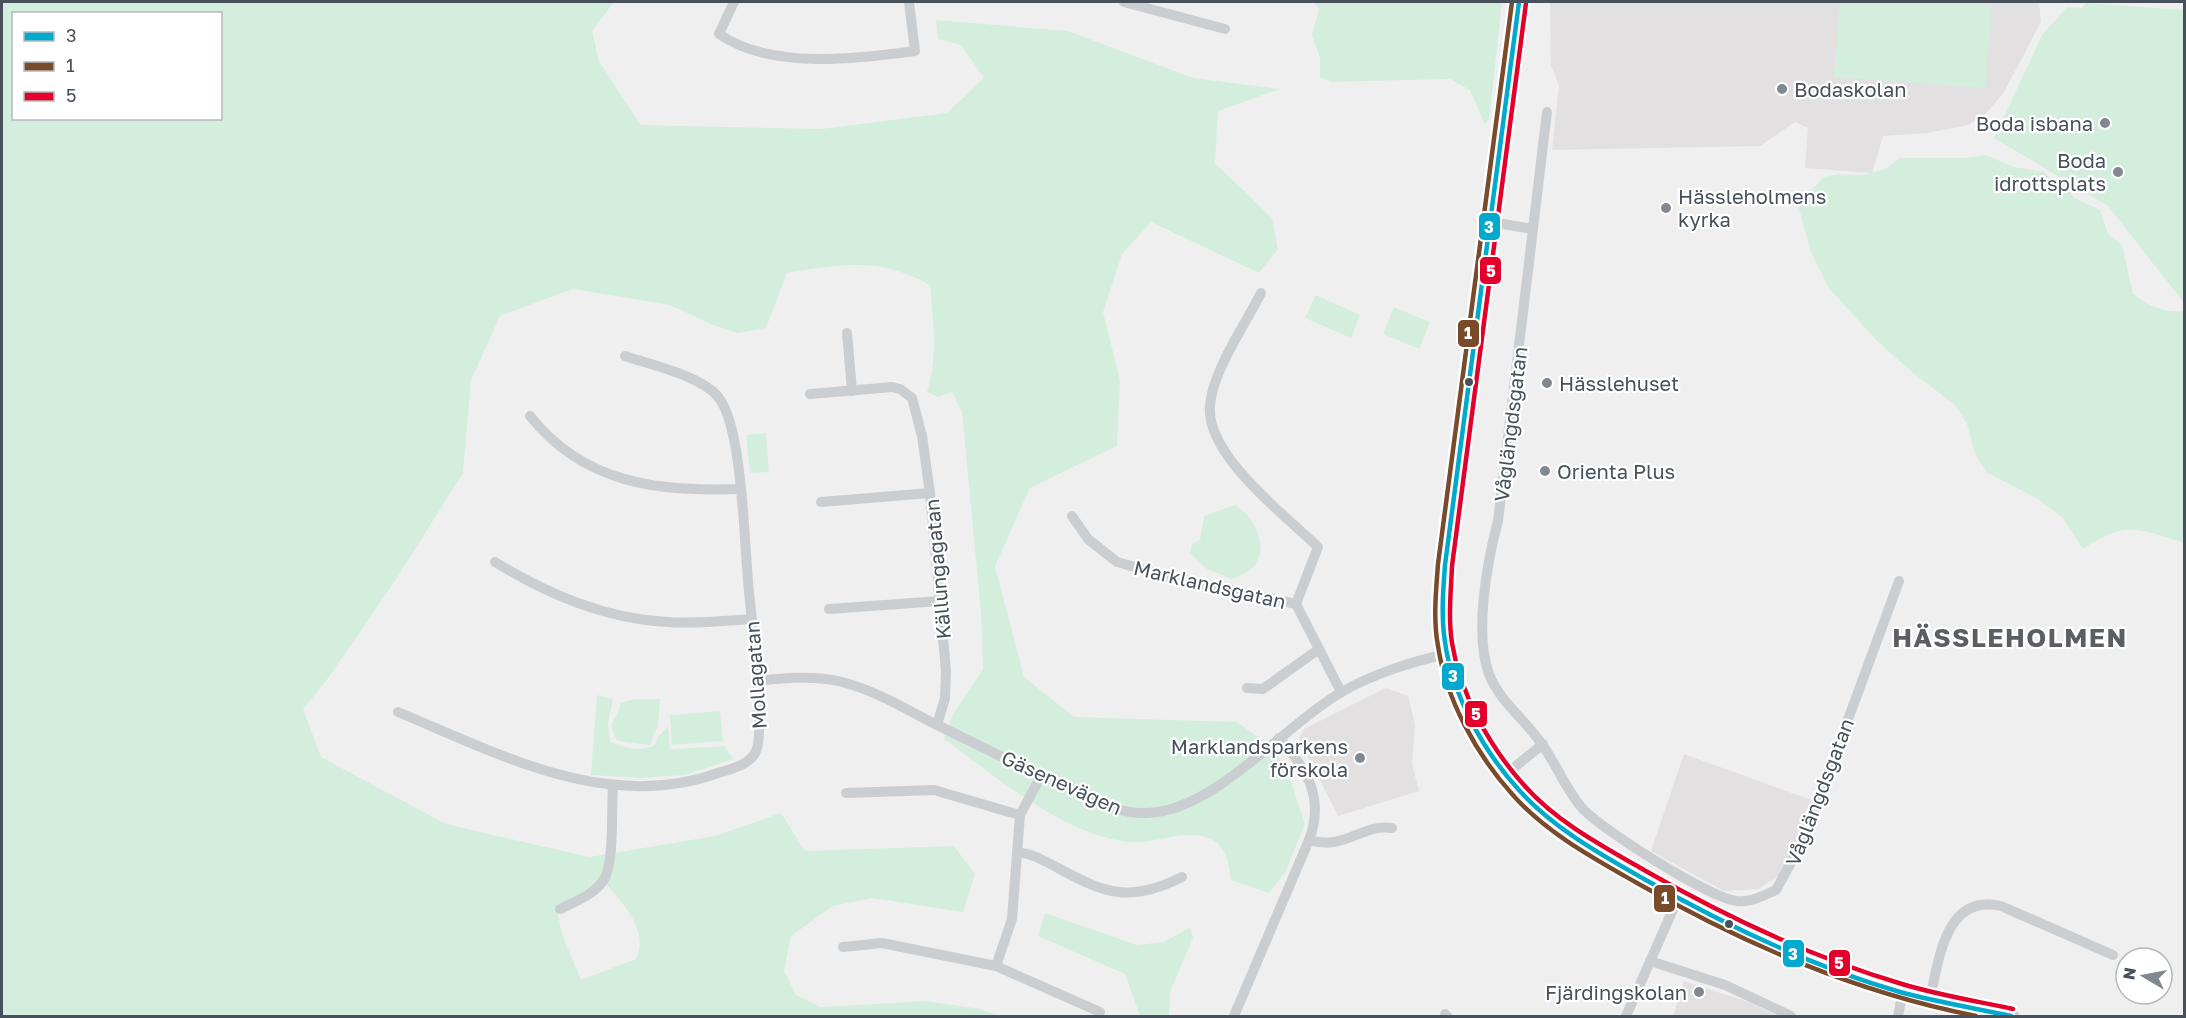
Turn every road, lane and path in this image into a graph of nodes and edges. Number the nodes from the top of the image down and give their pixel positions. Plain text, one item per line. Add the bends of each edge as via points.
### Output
1 (734, 2) edge
2 (909, 2) edge
3 (1124, 2) edge
4 (1519, 2) edge
5 (1225, 29) dead end
6 (1547, 112) dead end
7 (1491, 222) junction
8 (1533, 229) junction
9 (1261, 293) dead end
10 (847, 333) dead end
11 (625, 357) dead end
12 (852, 392) junction
13 (810, 394) dead end
14 (530, 416) dead end
15 (739, 489) junction
16 (930, 493) junction
17 (821, 502) dead end
18 (1072, 516) dead end
19 (495, 562) dead end
20 (1899, 581) dead end
21 (940, 601) junction
22 (1296, 604) junction
23 (829, 609) dead end
24 (751, 619) junction
25 (1319, 649) junction
26 (1446, 654) junction
27 (756, 681) junction
28 (1247, 688) dead end
29 (1341, 692) junction
30 (398, 712) dead end
31 (937, 724) junction
32 (1279, 738) junction
33 (1543, 744) junction
34 (1506, 774) junction
35 (1041, 776) junction
36 (613, 787) junction
37 (846, 793) dead end
38 (1020, 815) junction
39 (1392, 828) dead end
40 (1308, 840) junction
41 (1018, 853) junction
42 (1182, 877) dead end
43 (1678, 898) junction
44 (560, 909) dead end
45 (843, 947) dead end
46 (2113, 955) dead end
47 (1650, 961) junction
48 (996, 966) junction
49 (1930, 999) junction
50 (1901, 1001) dead end
51 (1100, 1012) dead end
52 (1233, 1017) edge
53 (1626, 1017) edge
54 (1791, 1017) edge
55 (1898, 1017) edge
56 (2011, 1017) edge

1 - 2 street via 719,34 751,49 815,59 915,51
3 - 5 street
4 - 7 street
6 - 8 street, Våglängdsgatan
7 - 8 street
7 - 26 street via 1445,565 1442,619
8 - 33 street, Våglängdsgatan via 1483,629 1485,658 1497,690
9 - 22 street, Marklandsgatan via 1220,373 1209,406 1217,442 1235,467 1318,547
10 - 12 street
11 - 15 street, Mollagatan via 695,381 718,396 730,419
12 - 13 street
12 - 16 street, Källungagatan via 900,389 912,398
14 - 15 street via 543,433 585,463 622,480 689,491
15 - 24 street, Mollagatan
16 - 17 street
16 - 21 street, Källungagatan
18 - 22 street, Marklandsgatan via 1088,539 1117,562 1171,578
19 - 24 street via 527,581 623,617 669,622
20 - 33 street, Våglängdsgatan via 1804,839 1784,879 1770,893 1737,901 1644,853 1591,818 1569,790
21 - 23 street
21 - 31 street, Källungagatan via 946,686
22 - 25 street, Marklandsgatan
24 - 27 street, Mollagatan
25 - 28 street via 1263,688
25 - 29 street, Marklandsgatan
26 - 29 street, Gäsenevägen via 1413,662
26 - 34 street via 1467,711
27 - 31 street, Gäsenevägen via 790,678 841,682 883,697
27 - 36 street, Mollagatan via 759,742 754,755 744,764 667,787
29 - 32 street, Gäsenevägen
30 - 36 street, Mollagatan via 508,758
31 - 35 street, Gäsenevägen
32 - 35 street, Gäsenevägen via 1213,789 1179,808 1164,811 1145,813 1107,806
32 - 40 street via 1312,783 1316,807
33 - 34 street
34 - 43 street via 1531,803 1557,824 1606,858
35 - 38 street
36 - 44 street via 608,863 603,880 583,898
37 - 38 street via 934,790
38 - 41 street
39 - 40 street via 1383,826 1336,843
40 - 52 street
41 - 42 street via 1026,853 1102,891 1130,894
41 - 48 street via 1012,919
43 - 47 street
43 - 49 street via 1814,962
45 - 48 street via 882,943
46 - 49 street via 2001,906 1982,903 1951,924
47 - 53 street
47 - 54 street via 1725,984
48 - 51 street
49 - 56 street
50 - 55 street

